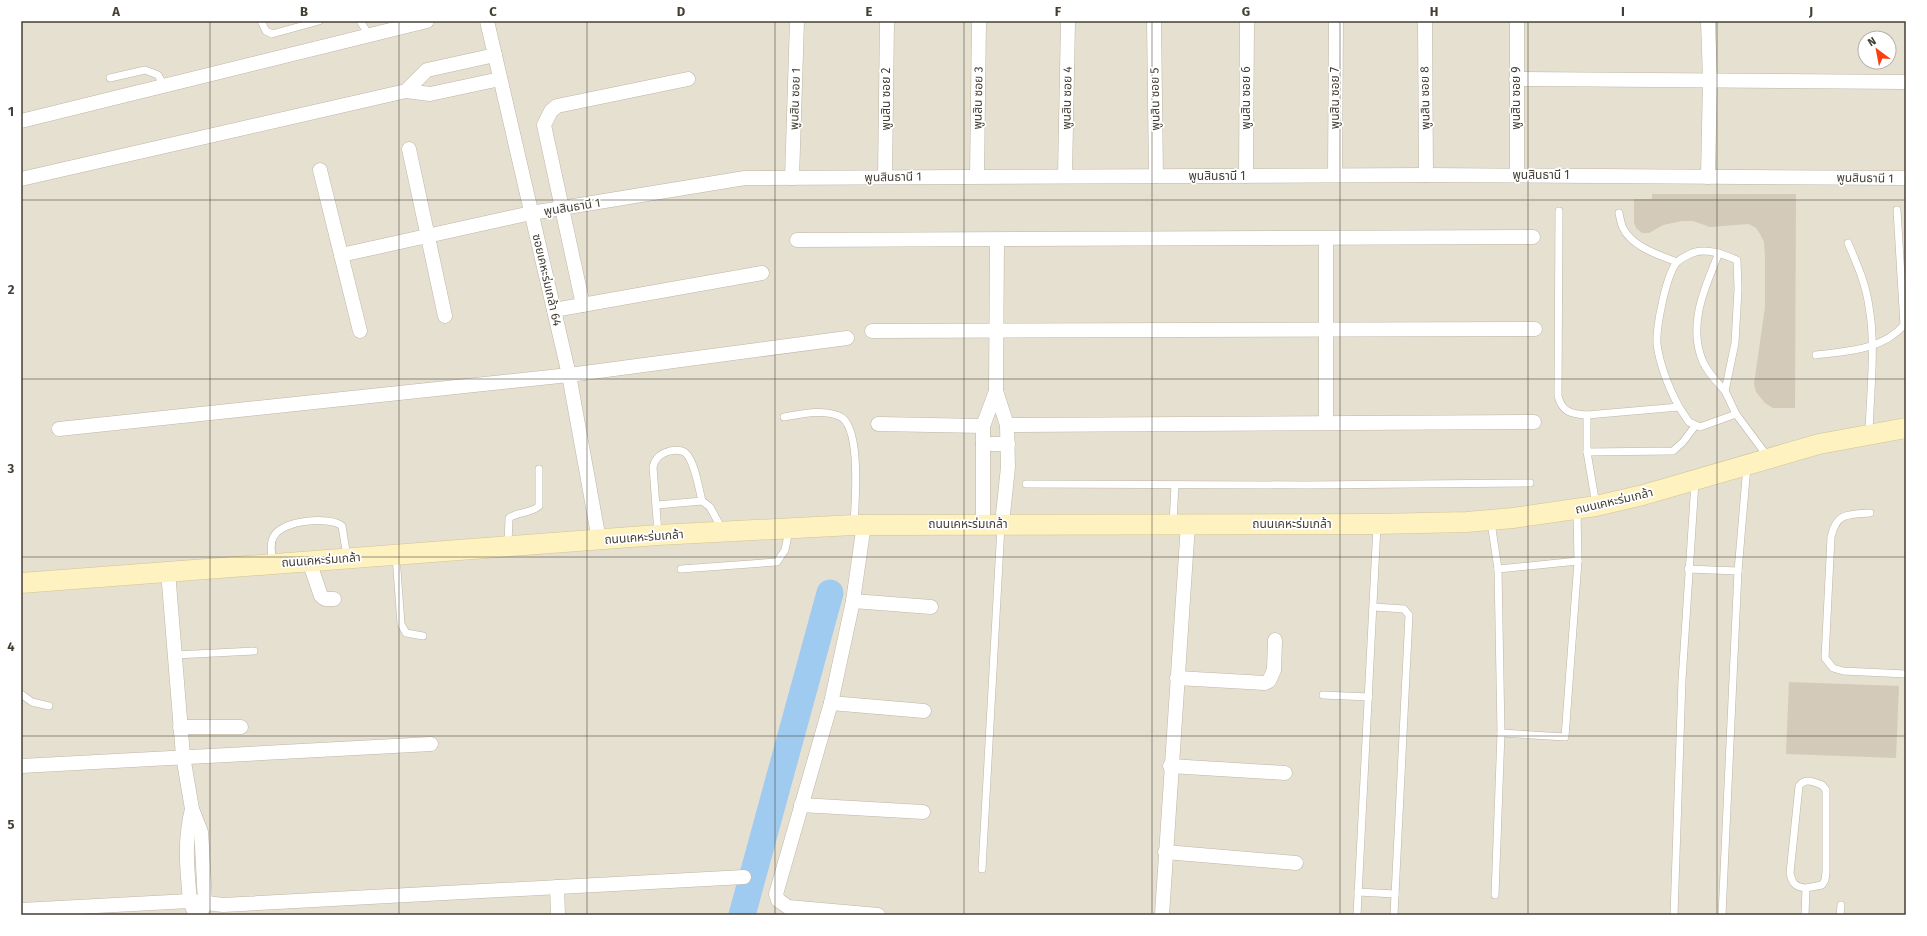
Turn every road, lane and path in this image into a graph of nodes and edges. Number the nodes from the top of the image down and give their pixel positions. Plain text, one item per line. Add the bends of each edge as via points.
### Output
1 (261, 21) edge
2 (319, 21) edge
3 (360, 21) edge
4 (427, 21) edge
5 (487, 21) edge
6 (797, 21) edge
7 (887, 21) edge
8 (979, 21) edge
9 (1068, 21) edge
10 (1154, 21) edge
11 (1247, 21) edge
12 (1336, 21) edge
13 (1425, 21) edge
14 (1517, 21) edge
15 (1708, 21) edge
16 (401, 24) edge
17 (369, 35) junction
18 (495, 55) junction
19 (110, 78) dead end
20 (500, 79) junction
21 (688, 79) dead end
22 (1516, 79) junction
23 (1710, 80) junction
24 (1906, 82) edge
25 (164, 86) junction
26 (406, 91) junction
27 (21, 121) edge
28 (409, 149) dead end
29 (320, 170) dead end
30 (1335, 175) junction
31 (1426, 175) junction
32 (1517, 175) junction
33 (977, 176) junction
34 (1065, 176) junction
35 (1156, 176) junction
36 (1246, 176) junction
37 (1708, 176) junction
38 (885, 177) junction
39 (792, 178) junction
40 (1906, 178) edge
41 (21, 179) edge
42 (561, 209) junction
43 (1897, 210) dead end
44 (1559, 211) dead end
45 (531, 213) junction
46 (1619, 213) dead end
47 (427, 236) junction
48 (1533, 237) dead end
49 (1326, 238) junction
50 (797, 240) dead end
51 (997, 240) junction
52 (1848, 243) dead end
53 (1719, 253) junction
54 (341, 255) junction
55 (1677, 262) junction
56 (762, 272) dead end
57 (583, 305) junction
58 (554, 310) junction
59 (445, 316) dead end
60 (1325, 328) junction
61 (1535, 329) dead end
62 (997, 330) junction
63 (360, 331) dead end
64 (872, 331) dead end
65 (847, 338) dead end
66 (1871, 347) junction
67 (1816, 355) dead end
68 (569, 375) junction
69 (996, 390) junction
70 (1725, 391) junction
71 (1679, 407) junction
72 (1736, 414) junction
73 (1587, 415) junction
74 (784, 417) dead end
75 (1326, 422) junction
76 (1534, 422) dead end
77 (878, 424) dead end
78 (1007, 425) junction
79 (982, 426) junction
80 (1695, 426) junction
81 (1906, 428) edge
82 (59, 429) dead end
83 (1869, 433) junction
84 (983, 444) junction
85 (1008, 444) junction
86 (1587, 452) junction
87 (1769, 458) junction
88 (1747, 465) junction
89 (540, 469) dead end
90 (1695, 480) junction
91 (1530, 483) dead end
92 (1026, 484) dead end
93 (1175, 485) junction
94 (702, 501) junction
95 (657, 505) junction
96 (1596, 506) junction
97 (1577, 510) junction
98 (1870, 513) dead end
99 (1491, 520) junction
100 (1180, 523) junction
101 (859, 524) junction
102 (992, 524) junction
103 (1378, 524) junction
104 (789, 528) junction
105 (724, 532) junction
106 (658, 536) junction
107 (600, 540) junction
108 (508, 547) junction
109 (396, 555) junction
110 (347, 558) junction
111 (309, 561) junction
112 (1578, 561) junction
113 (273, 564) junction
114 (1498, 568) junction
115 (680, 569) dead end
116 (1688, 569) junction
117 (168, 571) junction
118 (1738, 571) junction
119 (21, 583) edge
120 (334, 599) dead end
121 (853, 600) junction
122 (931, 607) dead end
123 (1374, 608) junction
124 (423, 636) dead end
125 (1275, 640) dead end
126 (254, 651) dead end
127 (175, 654) junction
128 (1906, 674) edge
129 (1177, 678) junction
130 (21, 694) edge
131 (1323, 695) dead end
132 (1369, 697) junction
133 (831, 703) junction
134 (49, 706) dead end
135 (924, 711) dead end
136 (180, 727) junction
137 (242, 727) dead end
138 (1501, 733) junction
139 (431, 744) dead end
140 (183, 756) junction
141 (21, 766) edge
142 (1170, 766) junction
143 (1286, 773) dead end
144 (801, 805) junction
145 (192, 809) junction
146 (923, 812) dead end
147 (1165, 852) junction
148 (1296, 863) dead end
149 (982, 869) dead end
150 (744, 877) dead end
151 (557, 887) junction
152 (1806, 888) junction
153 (1358, 892) junction
154 (1395, 894) junction
155 (1496, 895) dead end
156 (190, 901) junction
157 (1841, 905) dead end
158 (202, 909) edge
159 (21, 910) edge
160 (195, 915) edge
161 (558, 915) edge
162 (878, 915) edge
163 (1162, 915) edge
164 (1357, 915) edge
165 (1394, 915) edge
166 (1674, 915) edge
167 (1722, 915) edge
168 (1805, 915) edge
169 (1840, 915) edge

1 - 2 lane via 266,31 272,34
3 - 17 lane
4 - 16 street
5 - 18 street, ซอยเคหะร่มเกล้า 64
6 - 39 street, พูนสิน ซอย 1
7 - 38 street, พูนสิน ซอย 2
8 - 33 street, พูนสิน ซอย 3
9 - 34 street, พูนสิน ซอย 4
10 - 35 street, พูนสิน ซอย 5
11 - 36 street, พูนสิน ซอย 6
12 - 30 street, พูนสิน ซอย 7
13 - 31 street, พูนสิน ซอย 8
14 - 22 street, พูนสิน ซอย 9
15 - 23 street
16 - 17 street
17 - 25 street
18 - 20 street, ซอยเคหะร่มเกล้า 64
18 - 26 street via 427,70
19 - 25 lane via 145,70 158,75
20 - 26 street via 430,94
20 - 45 street, ซอยเคหะร่มเกล้า 64
21 - 42 street via 557,106 551,111 544,125
22 - 23 street
22 - 32 street, พูนสิน ซอย 9
23 - 24 street
23 - 37 street
25 - 27 street
26 - 41 street
28 - 47 street
29 - 54 street
30 - 31 street, พูนสินธานี 1
30 - 36 street, พูนสินธานี 1
31 - 32 street, พูนสินธานี 1
32 - 37 street, พูนสินธานี 1
33 - 34 street, พูนสินธานี 1
33 - 38 street, พูนสินธานี 1
34 - 35 street, พูนสินธานี 1
35 - 36 street, พูนสินธานี 1
37 - 40 street, พูนสินธานี 1
38 - 39 street, พูนสินธานี 1
39 - 42 street, พูนสินธานี 1 via 745,178
42 - 45 street, พูนสินธานี 1
42 - 57 street
43 - 66 lane via 1904,325 1898,332
44 - 73 lane via 1558,396 1566,411
45 - 47 street, พูนสินธานี 1
45 - 58 street, ซอยเคหะร่มเกล้า 64
46 - 55 lane via 1623,229 1631,238 1651,252
47 - 54 street, พูนสินธานี 1
47 - 59 street
48 - 49 street
49 - 51 street
49 - 60 street
50 - 51 street
51 - 62 street
52 - 66 lane via 1866,288 1870,309
53 - 55 lane via 1701,251
53 - 70 lane via 1699,308 1697,343 1703,363
53 - 70 lane via 1737,260 1738,274 1735,343
54 - 63 street
55 - 71 lane via 1660,310 1657,344 1663,370
56 - 57 street
57 - 58 street
58 - 68 street, ซอยเคหะร่มเกล้า 64
60 - 61 street
60 - 62 street
60 - 75 street
62 - 64 street
62 - 69 street
65 - 68 street
66 - 67 lane
66 - 83 lane
68 - 82 street
68 - 107 street, ซอยเคหะร่มเกล้า 64
69 - 78 street
69 - 79 street
70 - 72 lane
71 - 73 lane
71 - 80 lane via 1689,422
72 - 80 lane via 1705,426
72 - 87 lane
73 - 86 lane
74 - 101 lane via 815,412 830,413 848,421 855,447
75 - 76 street
75 - 78 street
77 - 79 street
78 - 85 street
79 - 84 street
80 - 86 lane via 1673,451
81 - 83 street, ถนนเคหะร่มเกล้า
83 - 87 street, ถนนเคหะร่มเกล้า
84 - 85 street
84 - 102 street
85 - 102 street via 1008,467
86 - 96 lane
87 - 88 street, ถนนเคหะร่มเกล้า
88 - 90 street, ถนนเคหะร่มเกล้า
88 - 118 lane
89 - 108 lane via 540,506 533,512 515,514 509,518
90 - 96 street, ถนนเคหะร่มเกล้า
90 - 116 lane
91 - 93 lane
92 - 93 lane
93 - 100 lane
94 - 95 lane
94 - 95 lane via 692,462 683,451 675,450 662,453 656,458 653,467
94 - 105 lane via 710,507
95 - 106 lane
96 - 97 street, ถนนเคหะร่มเกล้า
97 - 99 street, ถนนเคหะร่มเกล้า
97 - 112 lane
98 - 128 lane via 1851,514 1840,518 1834,525 1831,538 1825,658 1833,668 1843,671
99 - 103 street, ถนนเคหะร่มเกล้า
99 - 114 lane
100 - 102 street, ถนนเคหะร่มเกล้า
100 - 103 street, ถนนเคหะร่มเกล้า
100 - 129 street
101 - 102 street, ถนนเคหะร่มเกล้า
101 - 104 street, ถนนเคหะร่มเกล้า
101 - 121 street
102 - 149 lane
103 - 123 lane
104 - 105 street, ถนนเคหะร่มเกล้า
104 - 115 lane via 785,550 777,562
105 - 106 street, ถนนเคหะร่มเกล้า
106 - 107 street, ถนนเคหะร่มเกล้า
107 - 108 street, ถนนเคหะร่มเกล้า
108 - 109 street, ถนนเคหะร่มเกล้า
109 - 110 street, ถนนเคหะร่มเกล้า
109 - 124 lane via 401,624 406,633
110 - 111 street, ถนนเคหะร่มเกล้า
110 - 113 lane via 342,526 336,521 292,523 273,537
111 - 113 street, ถนนเคหะร่มเกล้า
111 - 120 street via 321,596 325,599
112 - 114 lane
112 - 138 lane via 1565,738
113 - 117 street, ถนนเคหะร่มเกล้า
114 - 138 lane
116 - 118 lane
116 - 166 lane
117 - 119 street, ถนนเคหะร่มเกล้า
117 - 127 street
118 - 167 lane
121 - 122 street
121 - 133 street
123 - 132 lane
123 - 154 lane via 1406,610 1409,615
125 - 129 street via 1274,670 1269,681 1265,683
126 - 127 lane
127 - 136 street
129 - 142 street
130 - 134 lane via 32,702
131 - 132 lane
132 - 153 lane
133 - 135 street
133 - 144 street
136 - 137 street
136 - 140 street
138 - 155 lane
139 - 140 street
140 - 141 street
140 - 145 street
142 - 143 street
142 - 147 street
144 - 146 street
144 - 162 street via 776,890 778,900 788,907
145 - 156 street via 187,830
145 - 158 street via 200,832
147 - 148 street
147 - 163 street
150 - 151 street
151 - 158 street via 223,904
151 - 161 street
152 - 152 lane via 1822,885 1826,872 1826,790 1822,785 1809,781 1804,781 1798,786 1790,873 1797,887
152 - 168 lane
153 - 154 lane
153 - 164 lane
154 - 165 lane
156 - 158 street
156 - 159 street
156 - 160 street
157 - 169 lane

